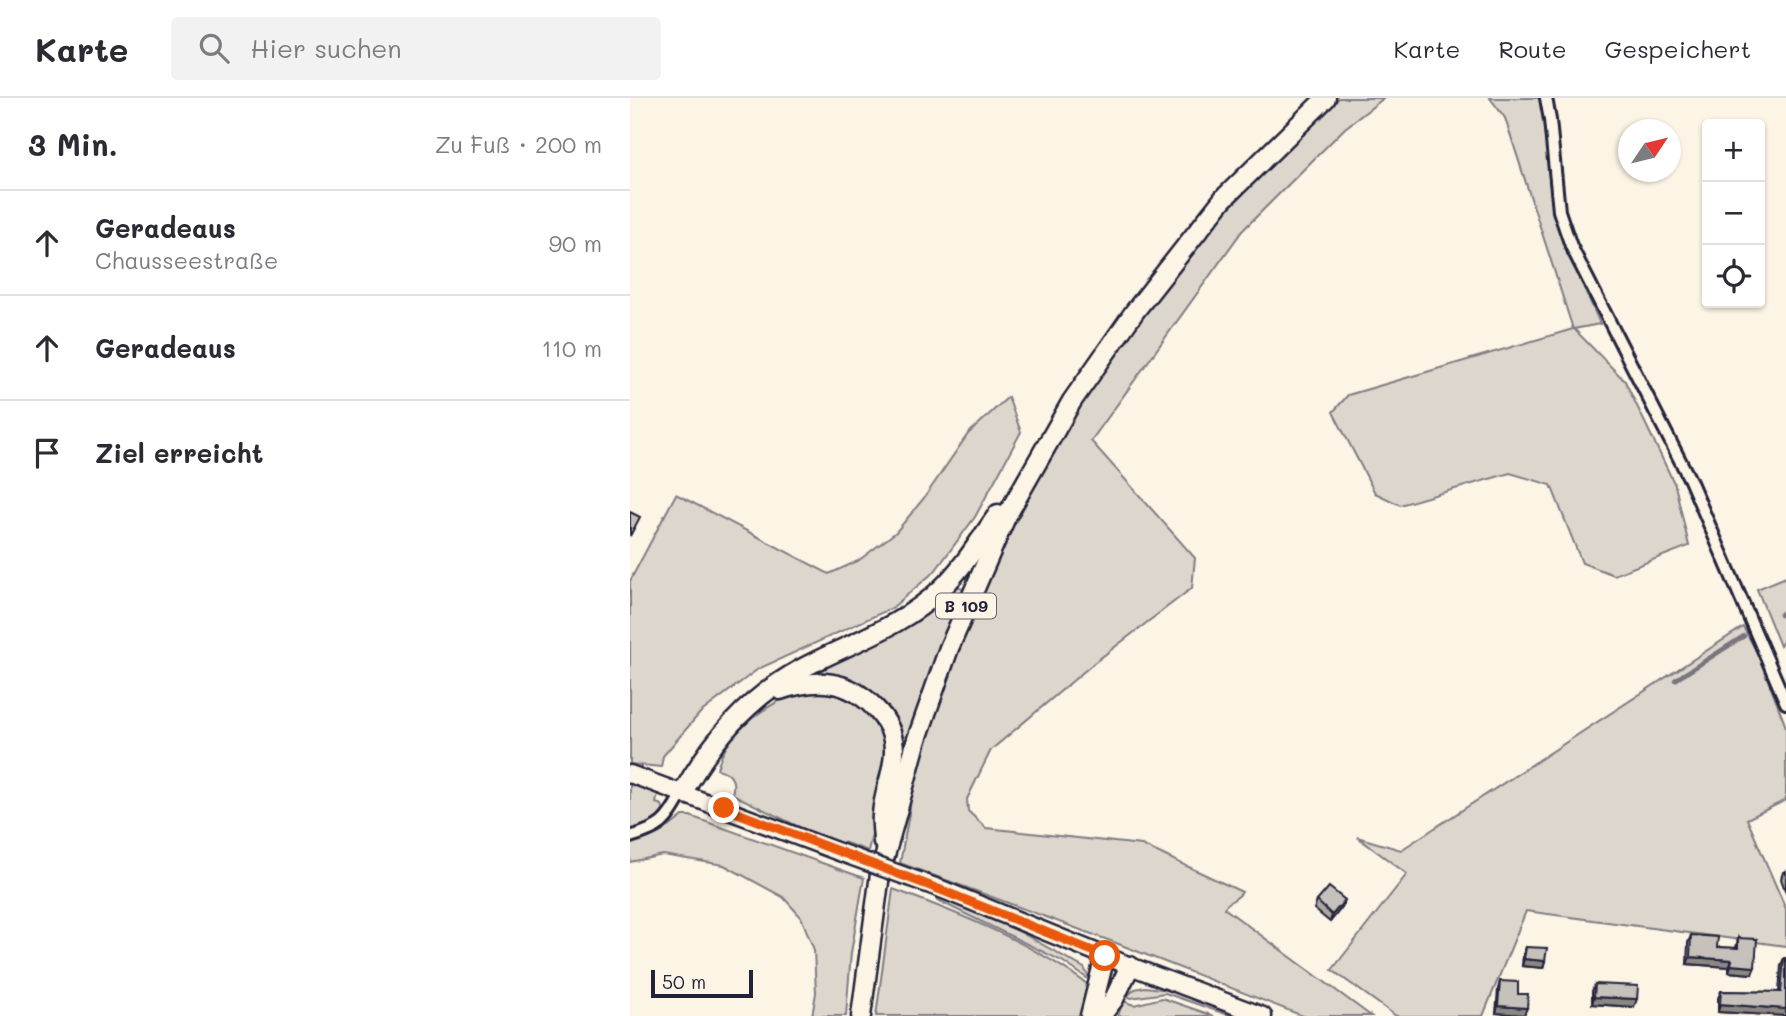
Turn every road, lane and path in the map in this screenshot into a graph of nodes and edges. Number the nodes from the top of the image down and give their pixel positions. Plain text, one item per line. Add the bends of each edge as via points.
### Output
1 (1326, 98) edge
2 (1546, 98) edge
3 (1046, 444) junction
4 (752, 703) junction
5 (1786, 703) edge
6 (630, 774) edge
7 (682, 794) junction
8 (630, 838) edge
9 (884, 857) junction
10 (1105, 956) junction
11 (866, 962) junction
12 (1130, 966) junction
13 (861, 1016) edge
14 (872, 1016) edge
15 (1090, 1016) edge
16 (1101, 1016) edge
17 (1263, 1016) edge

1 - 3 highway, B 109 via 1223,199 1115,338
2 - 5 street via 1559,211 1572,246 1690,481
3 - 4 highway via 967,559 940,590 882,629 777,683
3 - 9 highway, B 109 via 1006,517 949,648 917,738
4 - 7 highway via 726,727
4 - 9 highway via 803,683 830,682 864,697 883,717 894,750 882,814
6 - 7 main road
7 - 8 street via 663,823
7 - 10 main road, bridge
9 - 11 highway, B 109
10 - 12 main road
10 - 15 highway
11 - 13 highway, B 109
11 - 14 highway
12 - 16 highway
12 - 17 main road

